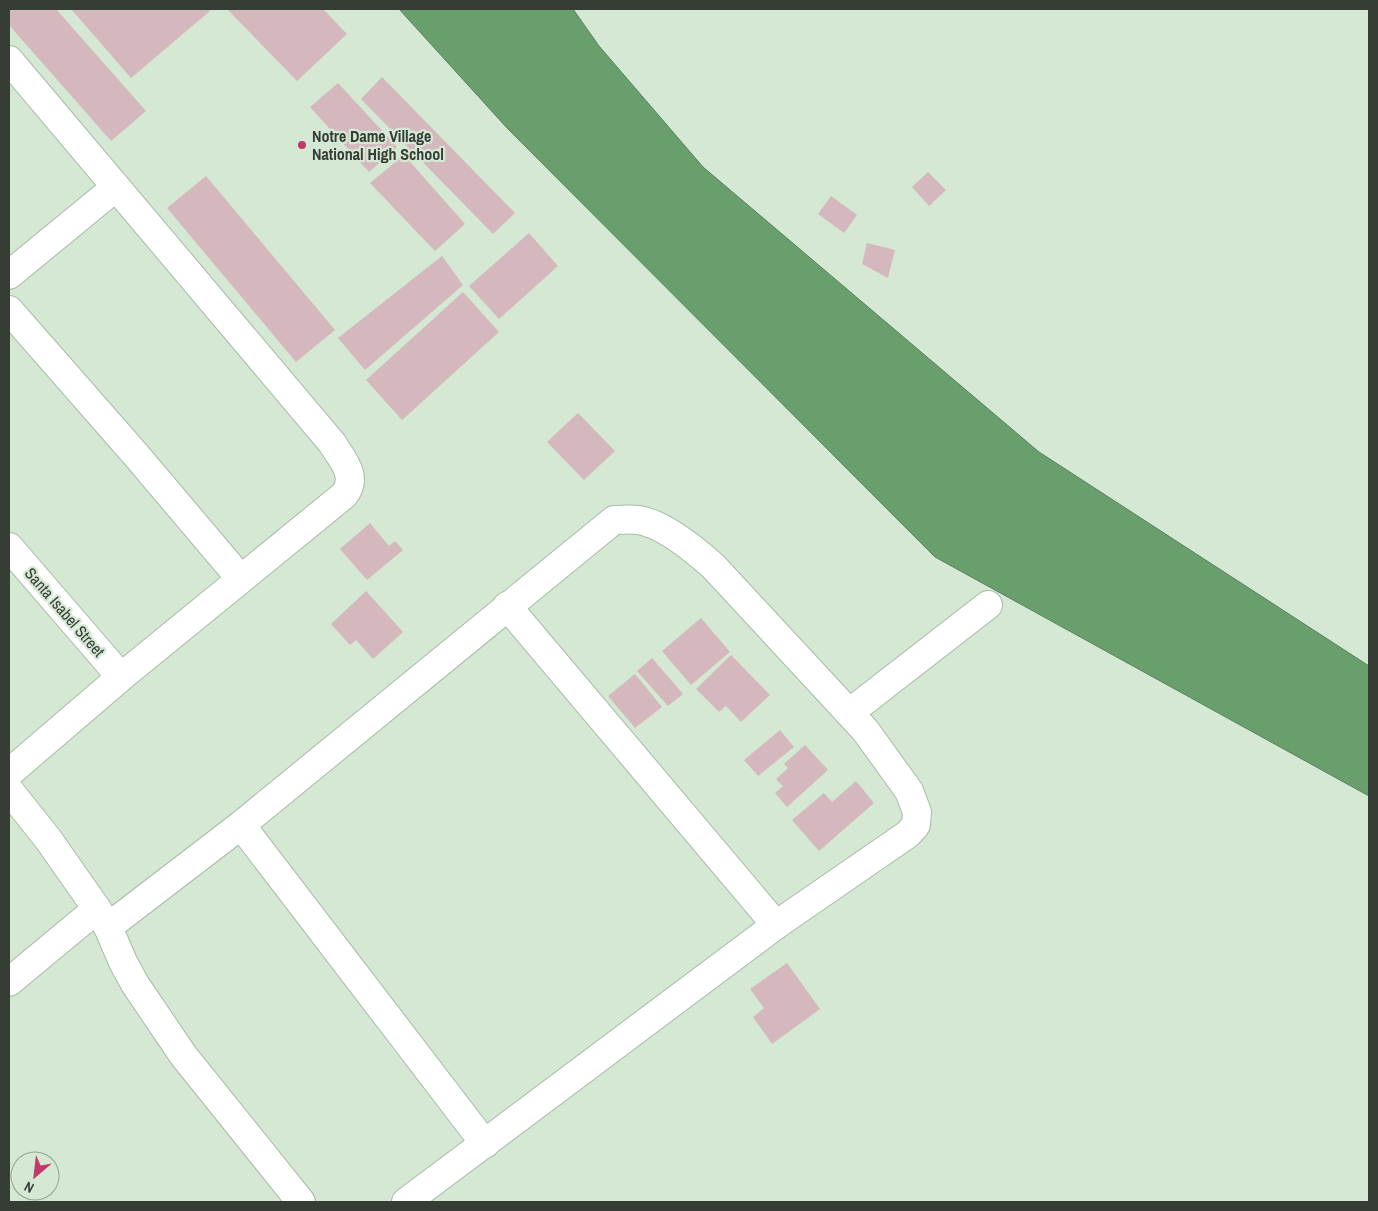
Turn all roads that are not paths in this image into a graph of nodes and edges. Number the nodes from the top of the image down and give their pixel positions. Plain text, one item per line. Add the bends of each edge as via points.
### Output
1 (9, 60) edge
2 (116, 187) junction
3 (9, 275) edge
4 (9, 310) edge
5 (9, 547) edge
6 (240, 578) junction
7 (988, 605) dead end
8 (507, 606) junction
9 (121, 677) junction
10 (848, 713) junction
11 (9, 773) edge
12 (9, 790) edge
13 (241, 825) junction
14 (103, 918) junction
15 (776, 925) junction
16 (9, 982) edge
17 (485, 1144) junction
18 (301, 1202) edge
19 (406, 1202) edge

1 - 2 street
2 - 3 street
2 - 6 street via 332,443 348,467 350,480 344,495
4 - 6 street
5 - 9 street, Santa Isabel Street
6 - 9 street
7 - 10 street
8 - 10 street via 614,520 639,520 666,530 713,566
8 - 13 street
8 - 15 street
9 - 11 street
10 - 15 street via 865,730 909,791 917,812 916,825 908,834
12 - 14 street
13 - 14 street
13 - 17 street
14 - 16 street
14 - 18 street via 135,984 183,1055
15 - 17 street
17 - 19 street

